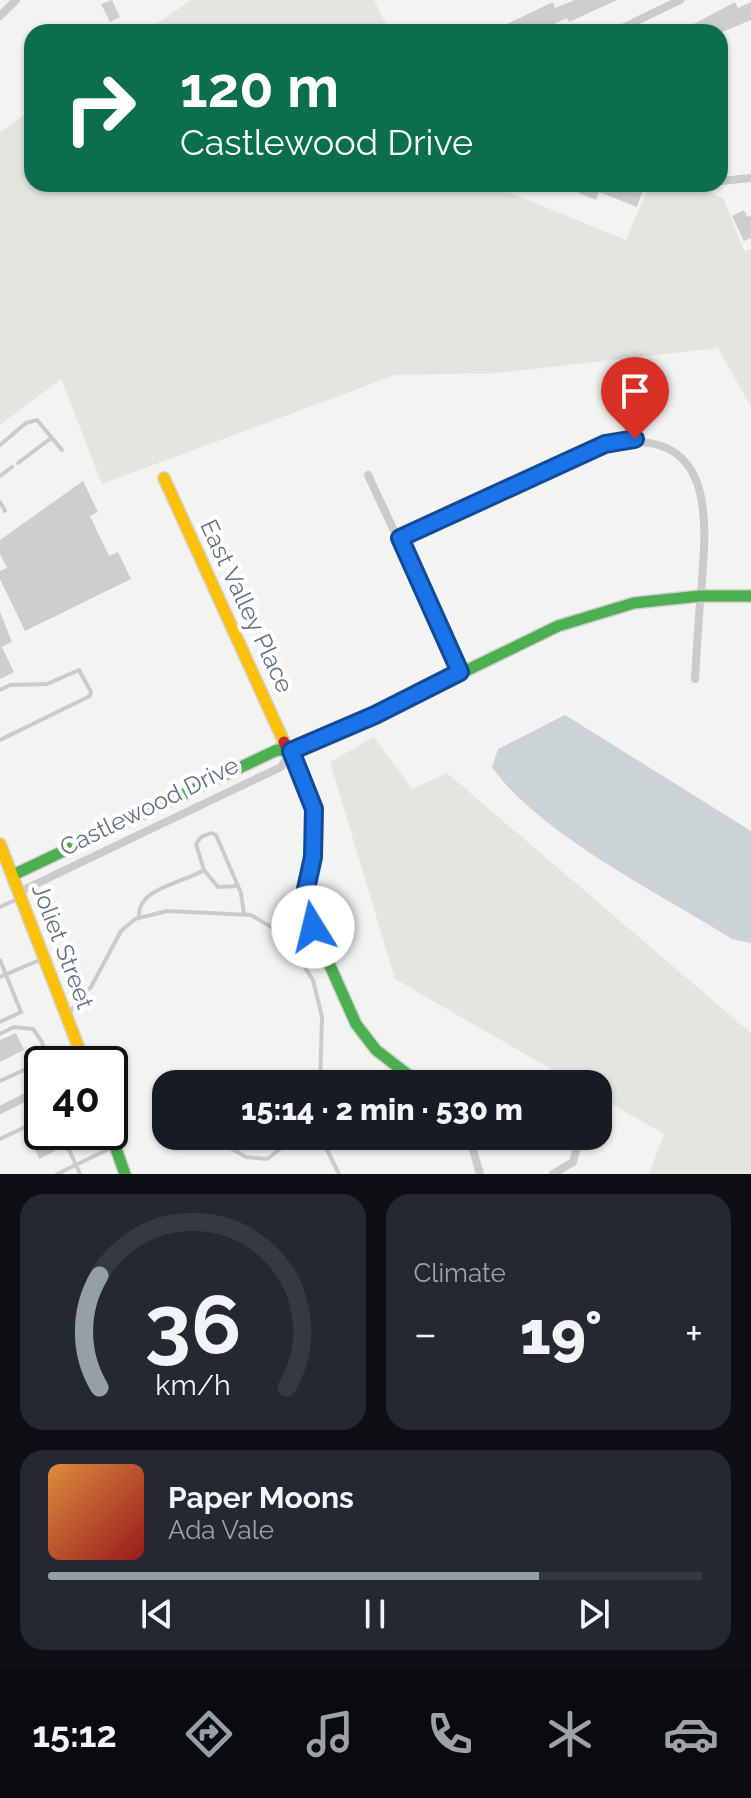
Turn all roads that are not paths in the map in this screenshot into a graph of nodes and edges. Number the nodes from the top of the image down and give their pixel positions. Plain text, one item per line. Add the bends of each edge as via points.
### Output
1 (16, 0) edge
2 (680, 0) edge
3 (2, 9) edge
4 (630, 24) edge
5 (751, 178) edge
6 (728, 180) edge
7 (52, 438) junction
8 (0, 445) edge
9 (62, 450) dead end
10 (18, 463) dead end
11 (12, 467) dead end
12 (368, 475) dead end
13 (0, 476) edge
14 (164, 478) dead end
15 (0, 502) edge
16 (5, 511) dead end
17 (400, 538) junction
18 (700, 596) junction
19 (751, 596) edge
20 (460, 672) junction
21 (695, 679) dead end
22 (0, 690) edge
23 (0, 740) edge
24 (291, 751) junction
25 (0, 844) edge
26 (204, 870) junction
27 (13, 875) junction
28 (238, 886) junction
29 (20, 895) junction
30 (0, 907) edge
31 (244, 914) junction
32 (139, 918) junction
33 (44, 958) junction
34 (0, 960) edge
35 (7, 975) junction
36 (0, 977) edge
37 (66, 1016) junction
38 (0, 1022) edge
39 (0, 1034) edge
40 (78, 1046) edge
41 (320, 1070) edge
42 (402, 1070) edge
43 (0, 1081) edge
44 (24, 1098) edge
45 (0, 1110) edge
46 (24, 1127) edge
47 (1, 1137) edge
48 (69, 1150) edge
49 (107, 1150) edge
50 (116, 1150) edge
51 (234, 1150) edge
52 (279, 1150) edge
53 (327, 1150) edge
54 (473, 1150) edge
55 (576, 1150) edge
56 (76, 1165) junction
57 (57, 1174) edge
58 (80, 1174) edge
59 (125, 1174) edge
60 (339, 1174) edge
61 (480, 1174) edge
62 (553, 1174) edge

1 - 3 street
2 - 4 street
5 - 6 street
7 - 8 lane via 37,420
7 - 9 lane
7 - 10 lane
11 - 13 lane
12 - 17 street
14 - 24 street, East Valley Place
15 - 16 lane
17 - 18 street via 605,444 635,439 663,444 686,459 702,490 706,518
17 - 20 street
18 - 19 street, Castlewood Drive
18 - 20 street, Castlewood Drive via 634,603 558,626
18 - 21 street
20 - 24 street, Castlewood Drive
22 - 23 lane via 47,684 79,670 91,692
24 - 27 street, Castlewood Drive via 277,750
24 - 29 street, Castlewood Drive via 281,767
24 - 42 street, East Valley Place via 314,809 306,889 313,927 356,1024 376,1050
25 - 27 street, Joliet Street
26 - 28 lane via 213,884
26 - 28 lane via 197,839 211,833
26 - 32 lane via 144,899
27 - 29 street, Joliet Street
28 - 31 lane
29 - 30 lane
29 - 33 street, Joliet Street
31 - 32 lane via 167,911
31 - 41 lane via 283,934 313,980 322,1017
32 - 37 lane via 121,931 91,987
33 - 35 lane
33 - 37 street, Joliet Street
34 - 35 lane
35 - 36 lane
35 - 38 lane via 21,1012
37 - 40 street, Joliet Street
39 - 43 lane via 14,1027 33,1029 46,1060
44 - 45 street
46 - 47 lane
48 - 56 lane
49 - 56 lane
50 - 59 street
51 - 52 lane via 267,1159
53 - 60 lane
54 - 61 street
55 - 62 street via 573,1162
56 - 57 lane
56 - 58 lane

